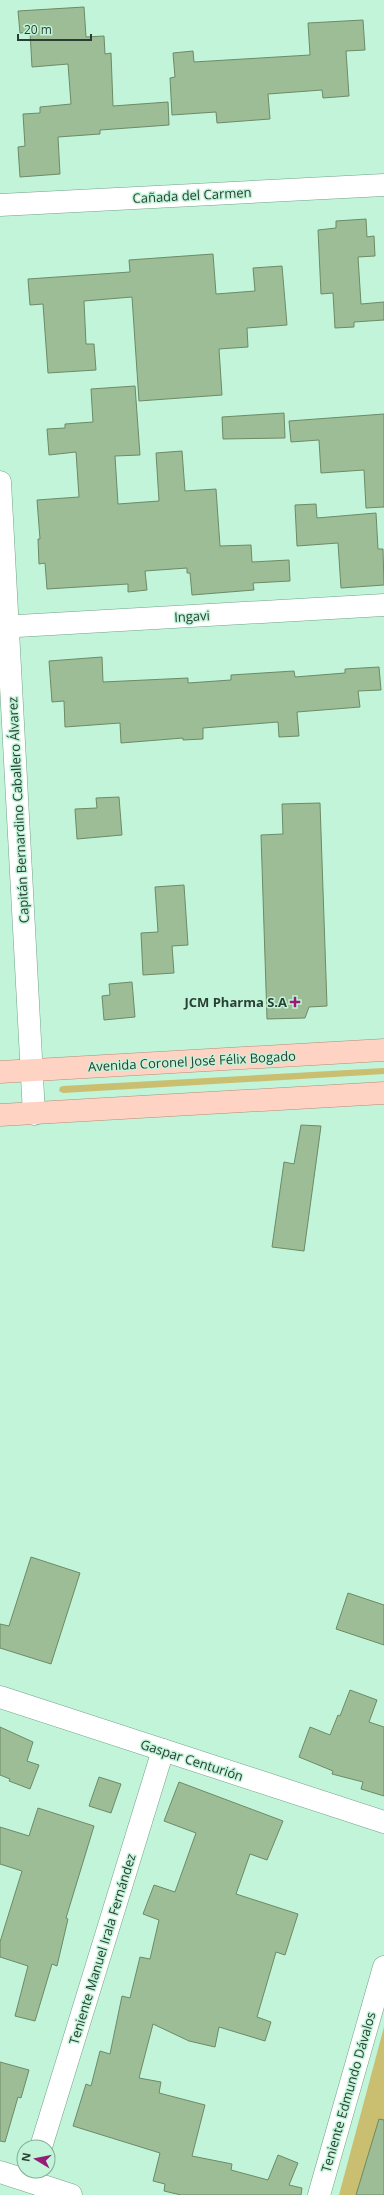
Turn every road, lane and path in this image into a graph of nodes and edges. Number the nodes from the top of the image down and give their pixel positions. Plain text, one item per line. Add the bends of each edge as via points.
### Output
1 (384, 185) edge
2 (0, 205) edge
3 (0, 482) edge
4 (384, 605) edge
5 (4, 627) edge
6 (384, 1050) edge
7 (31, 1070) junction
8 (0, 1072) edge
9 (384, 1093) edge
10 (34, 1114) junction
11 (0, 1115) edge
12 (0, 1697) edge
13 (163, 1750) junction
14 (384, 1822) edge
15 (384, 1967) edge
16 (375, 2029) edge
17 (43, 2139) edge
18 (0, 2172) edge
19 (30, 2183) edge
20 (71, 2195) edge
21 (319, 2195) edge

1 - 2 street, Cañada del Carmen
3 - 5 street, Capitán Bernardino Caballero Álvarez
4 - 5 street, Ingavi
5 - 7 street, Capitán Bernardino Caballero Álvarez
6 - 7 main road, Avenida Coronel José Félix Bogado
7 - 8 main road, Avenida Coronel José Félix Bogado
7 - 10 street, Capitán Bernardino Caballero Álvarez
9 - 10 main road
10 - 11 main road
12 - 13 street, Gaspar Centurión
13 - 14 street, Gaspar Centurión
13 - 17 street, Teniente Manuel Irala Fernández
15 - 16 street, Teniente Edmundo Dávalos
16 - 21 street, Teniente Edmundo Dávalos
18 - 19 street
19 - 20 street

